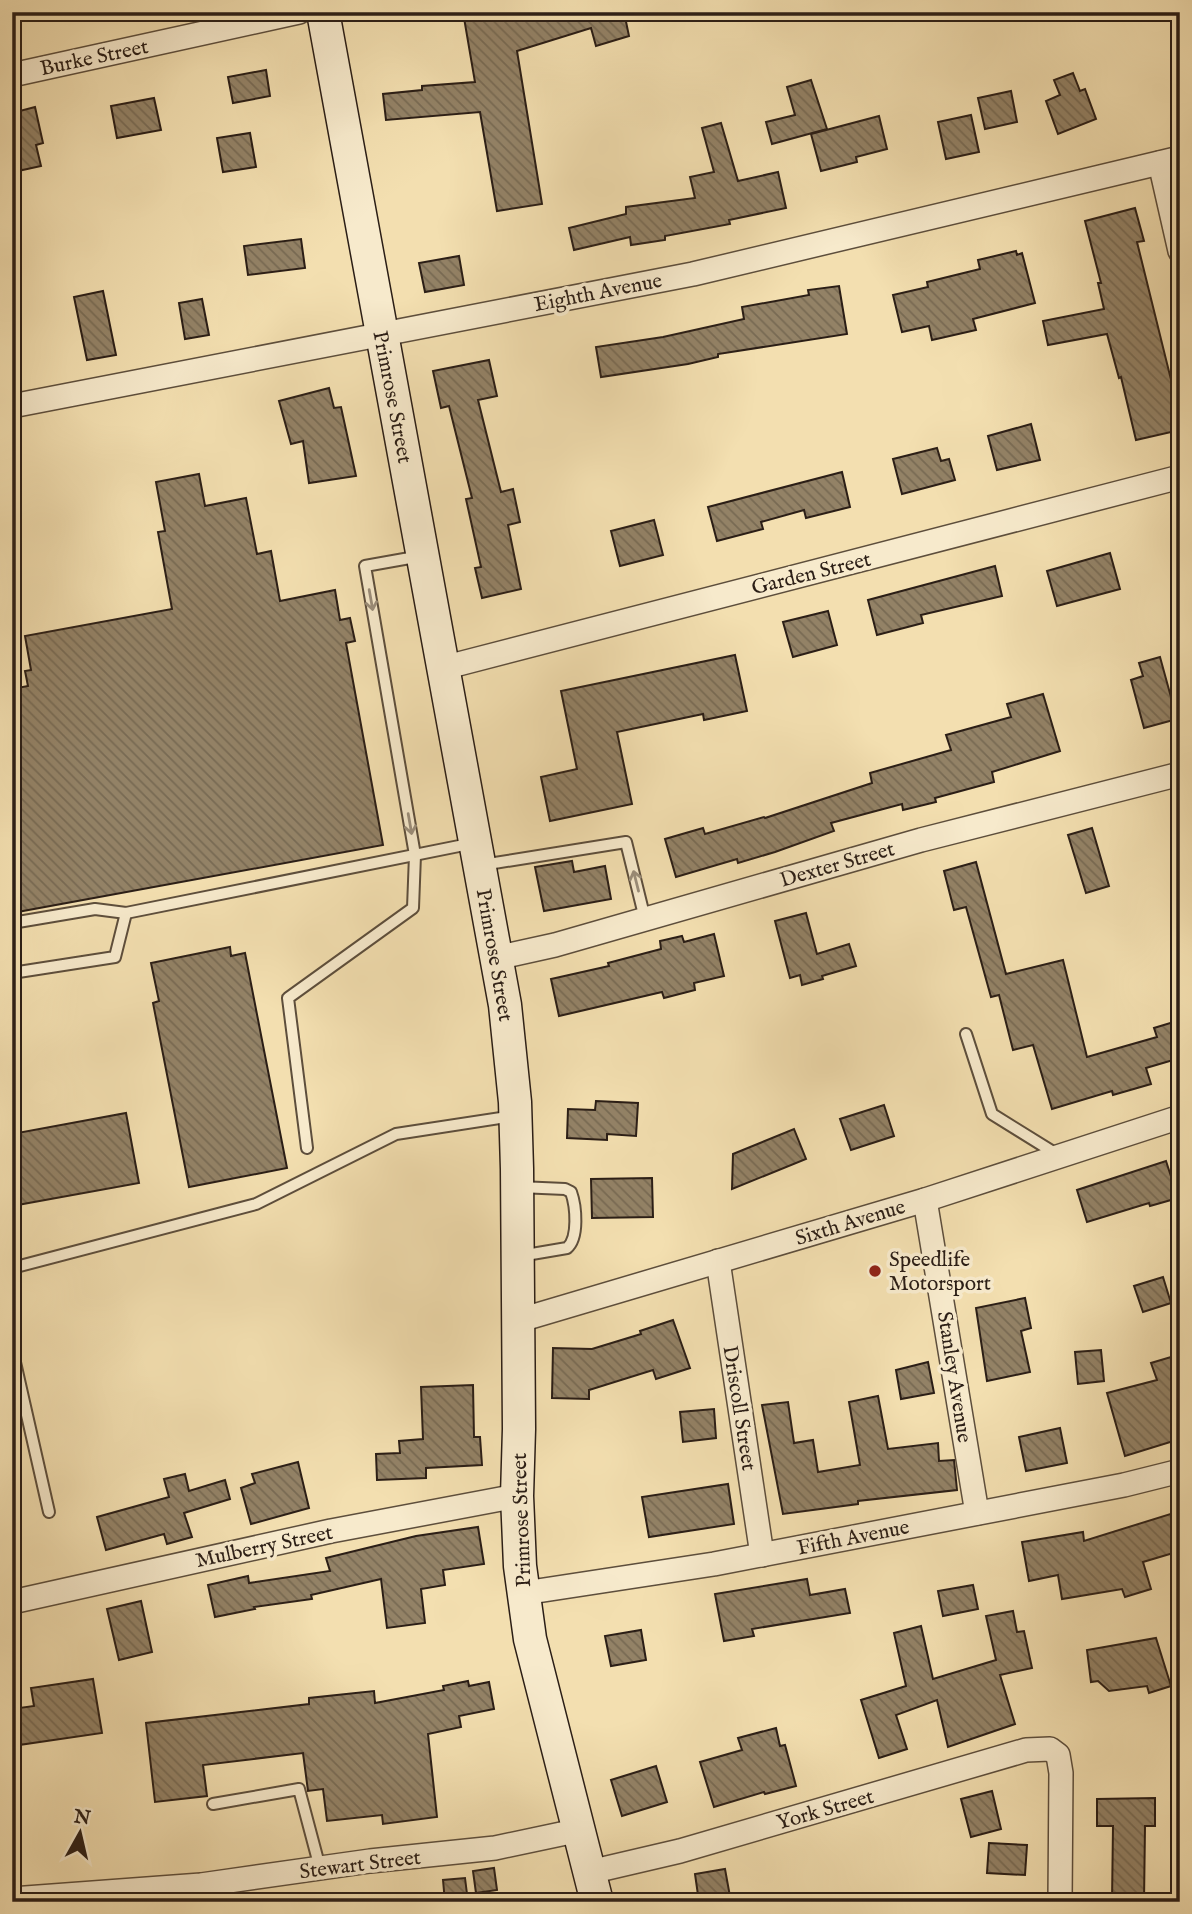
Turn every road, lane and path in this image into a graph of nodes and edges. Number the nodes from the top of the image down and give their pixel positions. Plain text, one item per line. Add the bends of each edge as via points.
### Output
1 (299, 12) edge
2 (323, 12) edge
3 (12, 75) edge
4 (1170, 160) edge
5 (1180, 251) edge
6 (382, 336) junction
7 (12, 406) edge
8 (1180, 477) edge
9 (423, 556) junction
10 (443, 668) junction
11 (1180, 774) edge
12 (477, 854) junction
13 (415, 855) junction
14 (127, 913) junction
15 (645, 919) junction
16 (12, 923) edge
17 (496, 958) junction
18 (12, 973) edge
19 (966, 1034) dead end
20 (515, 1116) junction
21 (1180, 1117) edge
22 (307, 1148) dead end
23 (1060, 1156) junction
24 (517, 1187) junction
25 (925, 1200) junction
26 (518, 1256) junction
27 (718, 1261) junction
28 (12, 1268) edge
29 (517, 1321) junction
30 (12, 1349) edge
31 (1180, 1471) edge
32 (517, 1496) junction
33 (49, 1512) dead end
34 (977, 1513) junction
35 (762, 1555) junction
36 (524, 1593) junction
37 (12, 1602) edge
38 (213, 1804) dead end
39 (580, 1830) junction
40 (320, 1868) junction
41 (594, 1887) edge
42 (12, 1899) edge
43 (1060, 1902) edge

1 - 3 street, Burke Street
2 - 6 main road, Primrose Street
4 - 5 street
4 - 6 street, Eighth Avenue via 693,274
6 - 7 street, Eighth Avenue
6 - 9 main road, Primrose Street
8 - 10 street, Garden Street
9 - 10 main road, Primrose Street
9 -> 13 lane via 365,566
10 - 12 main road, Primrose Street
11 - 15 street, Dexter Street via 921,840
12 - 13 lane
15 -> 12 lane via 626,842
12 - 17 main road, Primrose Street
13 - 14 lane
13 - 22 lane via 413,908 288,998
14 - 16 lane via 95,909
14 - 18 lane via 115,957
15 - 17 street, Dexter Street
17 - 20 main road, Primrose Street via 507,1016
19 - 23 lane via 992,1114
20 - 24 main road, Primrose Street
20 - 28 lane via 396,1134 256,1204
21 - 23 street, Sixth Avenue
23 - 25 street, Sixth Avenue
24 - 26 main road, Primrose Street
24 - 26 lane via 571,1192 575,1236 567,1248
25 - 27 street, Sixth Avenue
25 - 34 street, Stanley Avenue
26 - 29 main road, Primrose Street
27 - 29 street, Sixth Avenue
27 - 35 street, Driscoll Street
29 - 32 main road, Primrose Street
30 - 33 lane
31 - 34 street, Fifth Avenue
32 - 36 main road, Primrose Street
32 - 37 street, Mulberry Street via 331,1531
34 - 35 street, Fifth Avenue
35 - 36 street, Fifth Avenue
36 - 39 main road, Primrose Street via 530,1639
38 - 40 lane via 299,1789
39 - 40 street, Stewart Street via 495,1847
39 - 41 main road, Primrose Street
40 - 42 street, Stewart Street via 201,1885
41 - 43 street, York Street via 680,1851 1026,1750 1050,1749 1058,1755 1061,1773

